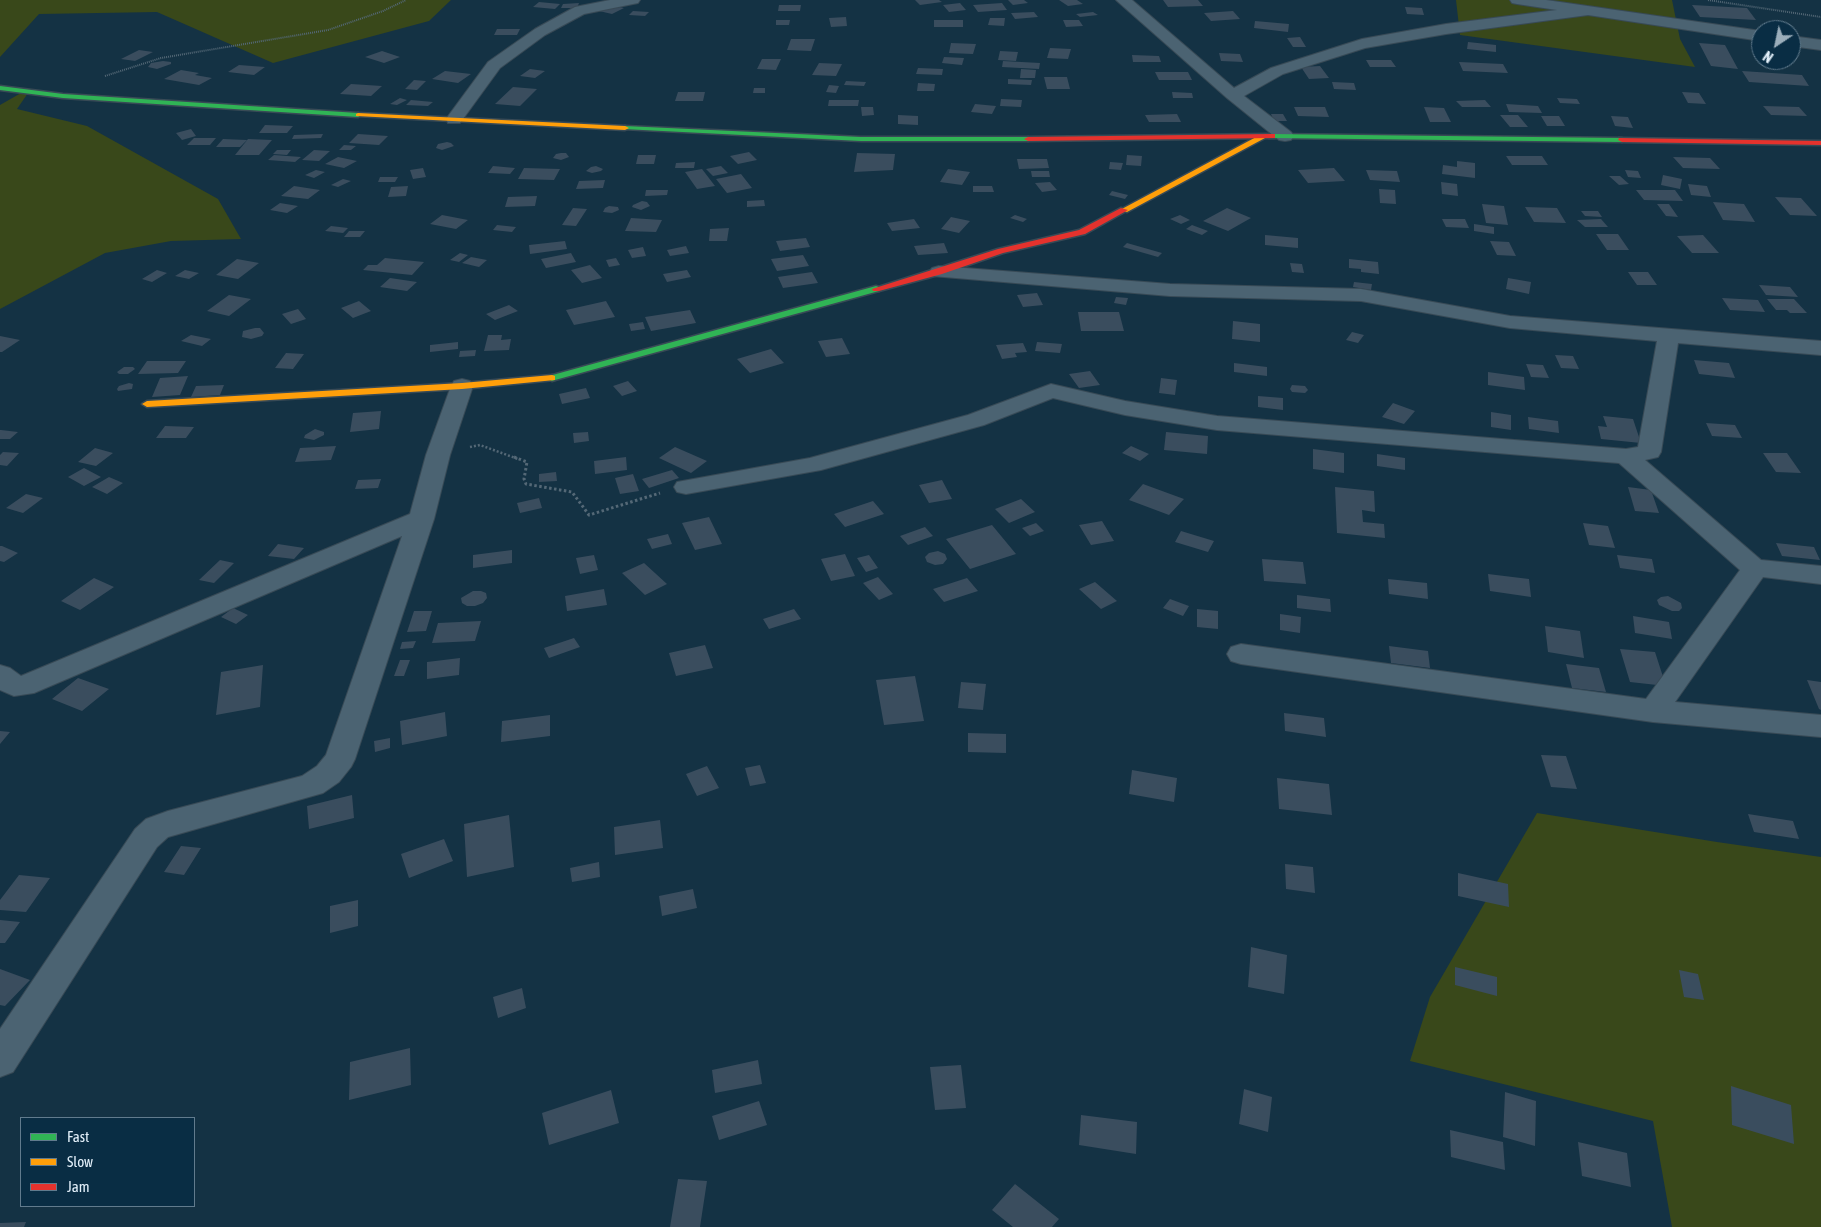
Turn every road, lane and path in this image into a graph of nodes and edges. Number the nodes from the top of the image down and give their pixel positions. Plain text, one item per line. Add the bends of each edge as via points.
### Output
1 (406, 0) edge
2 (633, 0) edge
3 (1123, 0) edge
4 (1517, 0) edge
5 (1708, 0) edge
6 (1586, 10) junction
7 (1821, 18) edge
8 (1751, 35) edge
9 (1801, 42) edge
10 (1821, 45) edge
11 (104, 76) dead end
12 (0, 88) edge
13 (1233, 95) junction
14 (454, 119) junction
15 (1265, 136) junction
16 (1285, 136) junction
17 (1821, 143) edge
18 (939, 272) junction
19 (1669, 334) junction
20 (1821, 348) edge
21 (462, 386) junction
22 (147, 404) dead end
23 (438, 455) junction
24 (1626, 456) junction
25 (686, 487) joint
26 (421, 519) junction
27 (1755, 569) junction
28 (1821, 575) edge
29 (1241, 654) dead end
30 (0, 675) edge
31 (1653, 710) junction
32 (1821, 726) edge
33 (0, 1060) edge

1 - 11 path via 328,30 161,58
2 - 14 street via 580,10 540,32 494,65
3 - 13 street
4 - 6 street
5 - 7 path
6 - 8 street
6 - 13 street via 1362,44 1277,71
9 - 10 street
12 - 14 street via 63,96
13 - 16 street
14 - 15 street via 861,139
15 - 16 street
15 - 18 street via 1093,227 1001,251
16 - 17 street
18 - 19 street via 1170,290 1372,296 1510,322
18 - 21 street via 576,372
19 - 20 street
19 - 24 street via 1649,452
21 - 22 street
21 - 23 street
23 - 25 path via 480,445 527,462 526,484 572,492 588,515
23 - 26 street
24 - 25 street via 1217,423 1125,408 1051,391 976,420 812,465
24 - 27 street
26 - 30 street via 24,686 14,686
26 - 33 street via 340,759 328,774 312,785 157,828 146,838
27 - 28 street
27 - 31 street
29 - 31 street
31 - 32 street

